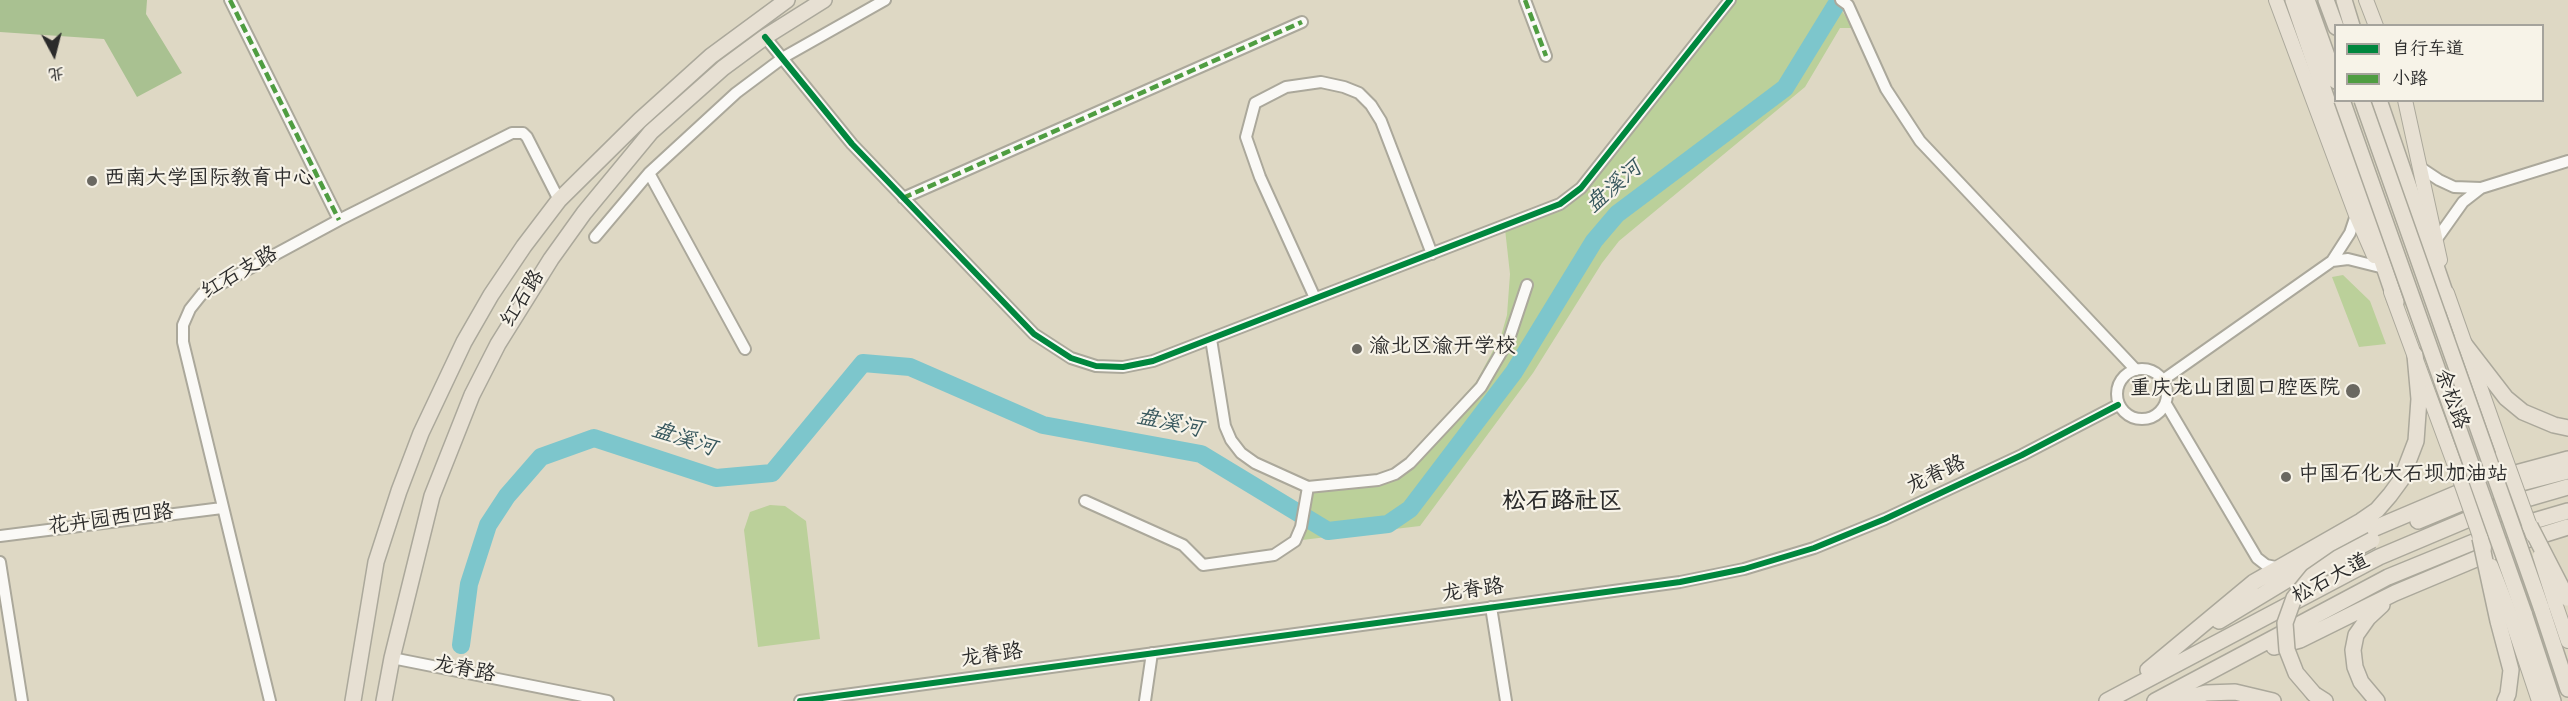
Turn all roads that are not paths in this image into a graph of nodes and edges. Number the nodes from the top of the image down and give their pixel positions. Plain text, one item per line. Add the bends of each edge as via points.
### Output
1 (230, 0) edge
2 (788, 0) edge
3 (824, 0) edge
4 (885, 0) edge
5 (1525, 0) edge
6 (1730, 0) edge
7 (2276, 0) edge
8 (2293, 0) edge
9 (2307, 0) edge
10 (2326, 0) edge
11 (2344, 0) edge
12 (2366, 0) edge
13 (1844, 2) edge
14 (1302, 22) dead end
15 (2335, 24) edge
16 (2351, 24) edge
17 (2375, 24) edge
18 (765, 37) junction
19 (1546, 56) dead end
20 (784, 57) junction
21 (2334, 75) edge
22 (2343, 102) edge
23 (2363, 102) edge
24 (2380, 102) edge
25 (2405, 102) edge
26 (2568, 161) edge
27 (2421, 168) junction
28 (649, 174) junction
29 (2481, 188) junction
30 (903, 198) junction
31 (559, 200) junction
32 (2356, 215) junction
33 (339, 220) junction
34 (595, 237) dead end
35 (2436, 240) junction
36 (1432, 254) junction
37 (2332, 261) junction
38 (2380, 267) junction
39 (1527, 285) dead end
40 (1315, 297) junction
41 (2396, 302) junction
42 (2449, 304) junction
43 (1211, 339) junction
44 (2462, 341) junction
45 (746, 349) dead end
46 (2415, 355) junction
47 (2136, 369) junction
48 (2163, 380) junction
49 (2166, 404) junction
50 (2118, 405) junction
51 (2568, 428) edge
52 (2568, 459) edge
53 (2568, 471) edge
54 (1308, 487) junction
55 (2568, 488) edge
56 (1085, 501) dead end
57 (222, 508) junction
58 (2568, 511) edge
59 (2530, 526) joint
60 (2568, 527) edge
61 (0, 536) edge
62 (2480, 538) joint
63 (2257, 558) junction
64 (0, 562) edge
65 (2280, 568) junction
66 (2254, 582) junction
67 (2396, 593) junction
68 (2558, 602) edge
69 (1491, 607) junction
70 (2511, 617) junction
71 (2568, 641) edge
72 (1152, 653) junction
73 (2239, 655) junction
74 (392, 658) junction
75 (2161, 661) junction
76 (2568, 689) edge
77 (853, 698) edge
78 (2319, 698) edge
79 (2111, 699) edge
80 (22, 701) edge
81 (270, 701) edge
82 (353, 701) edge
83 (384, 701) edge
84 (608, 701) edge
85 (800, 701) edge
86 (1145, 701) edge
87 (1506, 701) edge
88 (2155, 701) edge
89 (2175, 701) edge
90 (2273, 701) edge
91 (2377, 701) edge
92 (2505, 701) edge
93 (2539, 701) edge
94 (2553, 701) edge

1 - 33 street
2 - 31 highway, 红石路 via 711,56
3 - 18 highway, 红石路
4 - 20 street
5 - 19 street
6 - 36 street via 1571,197
7 - 32 main road
8 - 41 highway
9 - 21 highway
10 - 15 highway
11 - 16 highway
12 - 17 main road
13 - 47 street via 1886,89 1920,141
14 - 30 street
18 - 20 street
18 - 74 highway, 红石路 via 651,132 584,213 498,344 472,395 432,496
20 - 28 street via 736,93
20 - 30 street via 852,144
22 - 70 highway, 余松路, bridge
23 - 68 highway, 余松路, bridge
24 - 42 highway
25 - 27 main road
26 - 29 street
27 - 29 street via 2454,187
27 - 35 main road
28 - 34 street
28 - 45 street
29 - 35 street via 2463,202
30 - 43 street via 1034,334 1071,358 1096,366 1123,367 1153,361
31 - 33 street, 红石支路 via 526,137 518,132
31 - 82 highway, 红石路 via 491,295 421,433 376,562
32 - 37 street via 2350,233
32 - 38 main road
33 - 57 street, 红石支路 via 202,294 183,325 183,342
35 - 42 main road
36 - 40 street
36 - 40 street via 1381,121 1371,105 1359,93 1321,82 1286,87 1255,103 1246,136 1260,177
37 - 38 street via 2356,260
37 - 48 street
38 - 41 main road
39 - 54 street via 1509,339 1481,387 1410,463 1378,480
40 - 43 street
41 - 46 main road
42 - 44 main road
43 - 54 street via 1225,426 1231,440 1255,463
44 - 51 highway via 2506,398 2523,412
44 - 59 main road, bridge
46 - 62 main road, bridge
46 - 65 highway via 2419,420 2416,441 2401,480 2377,510
47 - 48 street via 2151,371
47 - 50 street via 2119,383
48 - 49 street
49 - 50 street via 2155,416 2138,420
49 - 63 street
50 - 69 street, 龙脊路 via 1952,488 1814,548 1744,569 1680,582
52 - 75 highway via 2486,481 2368,531 2220,620
53 - 78 highway, bridge via 2490,491 2372,540 2312,576 2294,598 2286,623 2287,650 2296,673
54 - 56 street via 1295,541 1274,555 1203,565 1183,545
55 - 79 highway, 松石大道 via 2495,508 2379,557
57 - 61 street, 花卉园西四路
57 - 81 street, 红石支路
58 - 73 highway, 松石大道 via 2503,530 2388,577
59 - 68 highway, bridge
60 - 67 highway via 2507,546
62 - 70 highway, bridge
63 - 65 street
63 - 66 street
64 - 80 street
65 - 66 highway
66 - 75 highway
67 - 73 highway via 2300,640
67 - 91 highway via 2368,618 2356,635 2353,650 2361,682
68 - 71 main road
68 - 76 highway, 余松路
69 - 72 street, 龙脊路
69 - 87 street
70 - 92 highway via 2511,670
70 - 93 main road
70 - 94 highway, 余松路
72 - 77 street, 龙脊路
72 - 86 street
73 - 88 highway, 松石大道
74 - 83 highway, 红石路
74 - 84 street, 龙脊路
75 - 79 highway
77 - 85 street, 龙脊路
89 - 90 highway via 2206,693 2235,692

